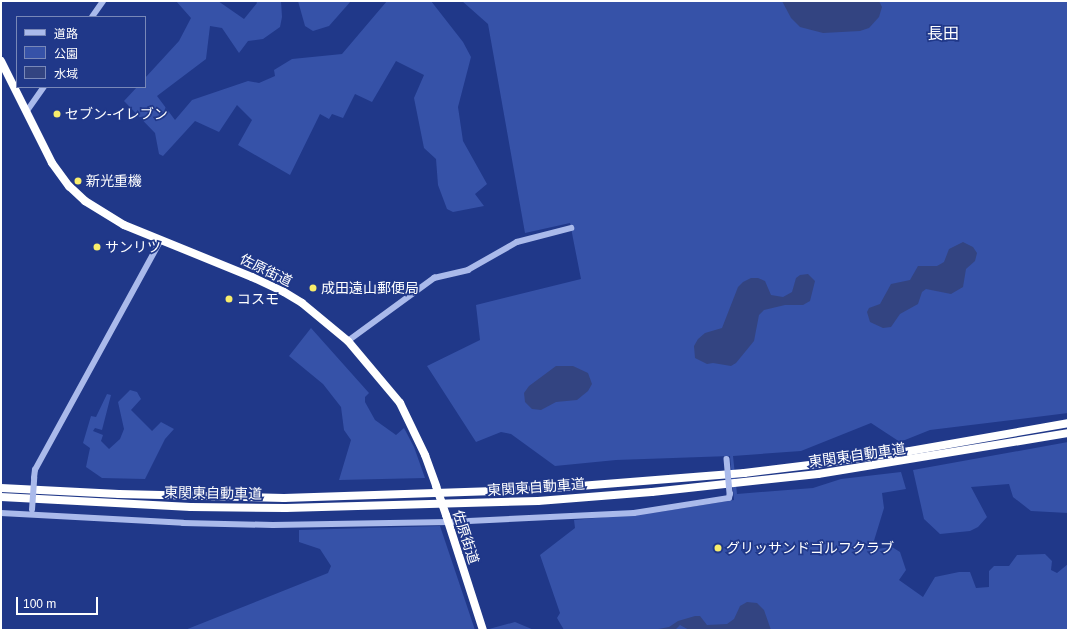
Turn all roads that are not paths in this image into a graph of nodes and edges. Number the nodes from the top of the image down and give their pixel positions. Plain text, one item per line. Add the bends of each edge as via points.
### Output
1 (103, 1) edge
2 (93, 16) edge
3 (1, 61) edge
4 (43, 88) edge
5 (27, 111) junction
6 (571, 228) dead end
7 (161, 240) junction
8 (348, 341) junction
9 (1068, 423) edge
10 (1068, 432) edge
11 (727, 459) dead end
12 (1, 488) edge
13 (1, 497) edge
14 (32, 512) junction
15 (1, 513) edge
16 (447, 518) junction
17 (483, 630) edge

1 - 2 street
3 - 5 highway, 佐原街道
4 - 5 street
5 - 7 highway, 佐原街道 via 52,163 77,194 111,218
6 - 8 street via 517,242 468,270 434,278
7 - 8 highway, 佐原街道 via 284,292 302,303
7 - 14 street, bridge via 35,470
8 - 16 highway, 佐原街道, bridge via 400,403 425,455
9 - 12 highway, 東関東自動車道 via 910,451 817,464 744,473 529,490 284,498
10 - 13 highway, 東関東自動車道 via 818,474 660,492 538,501 270,508 191,507
11 - 16 street, bridge via 730,498 634,513
14 - 15 street
14 - 16 street via 273,525
16 - 17 highway, 佐原街道

